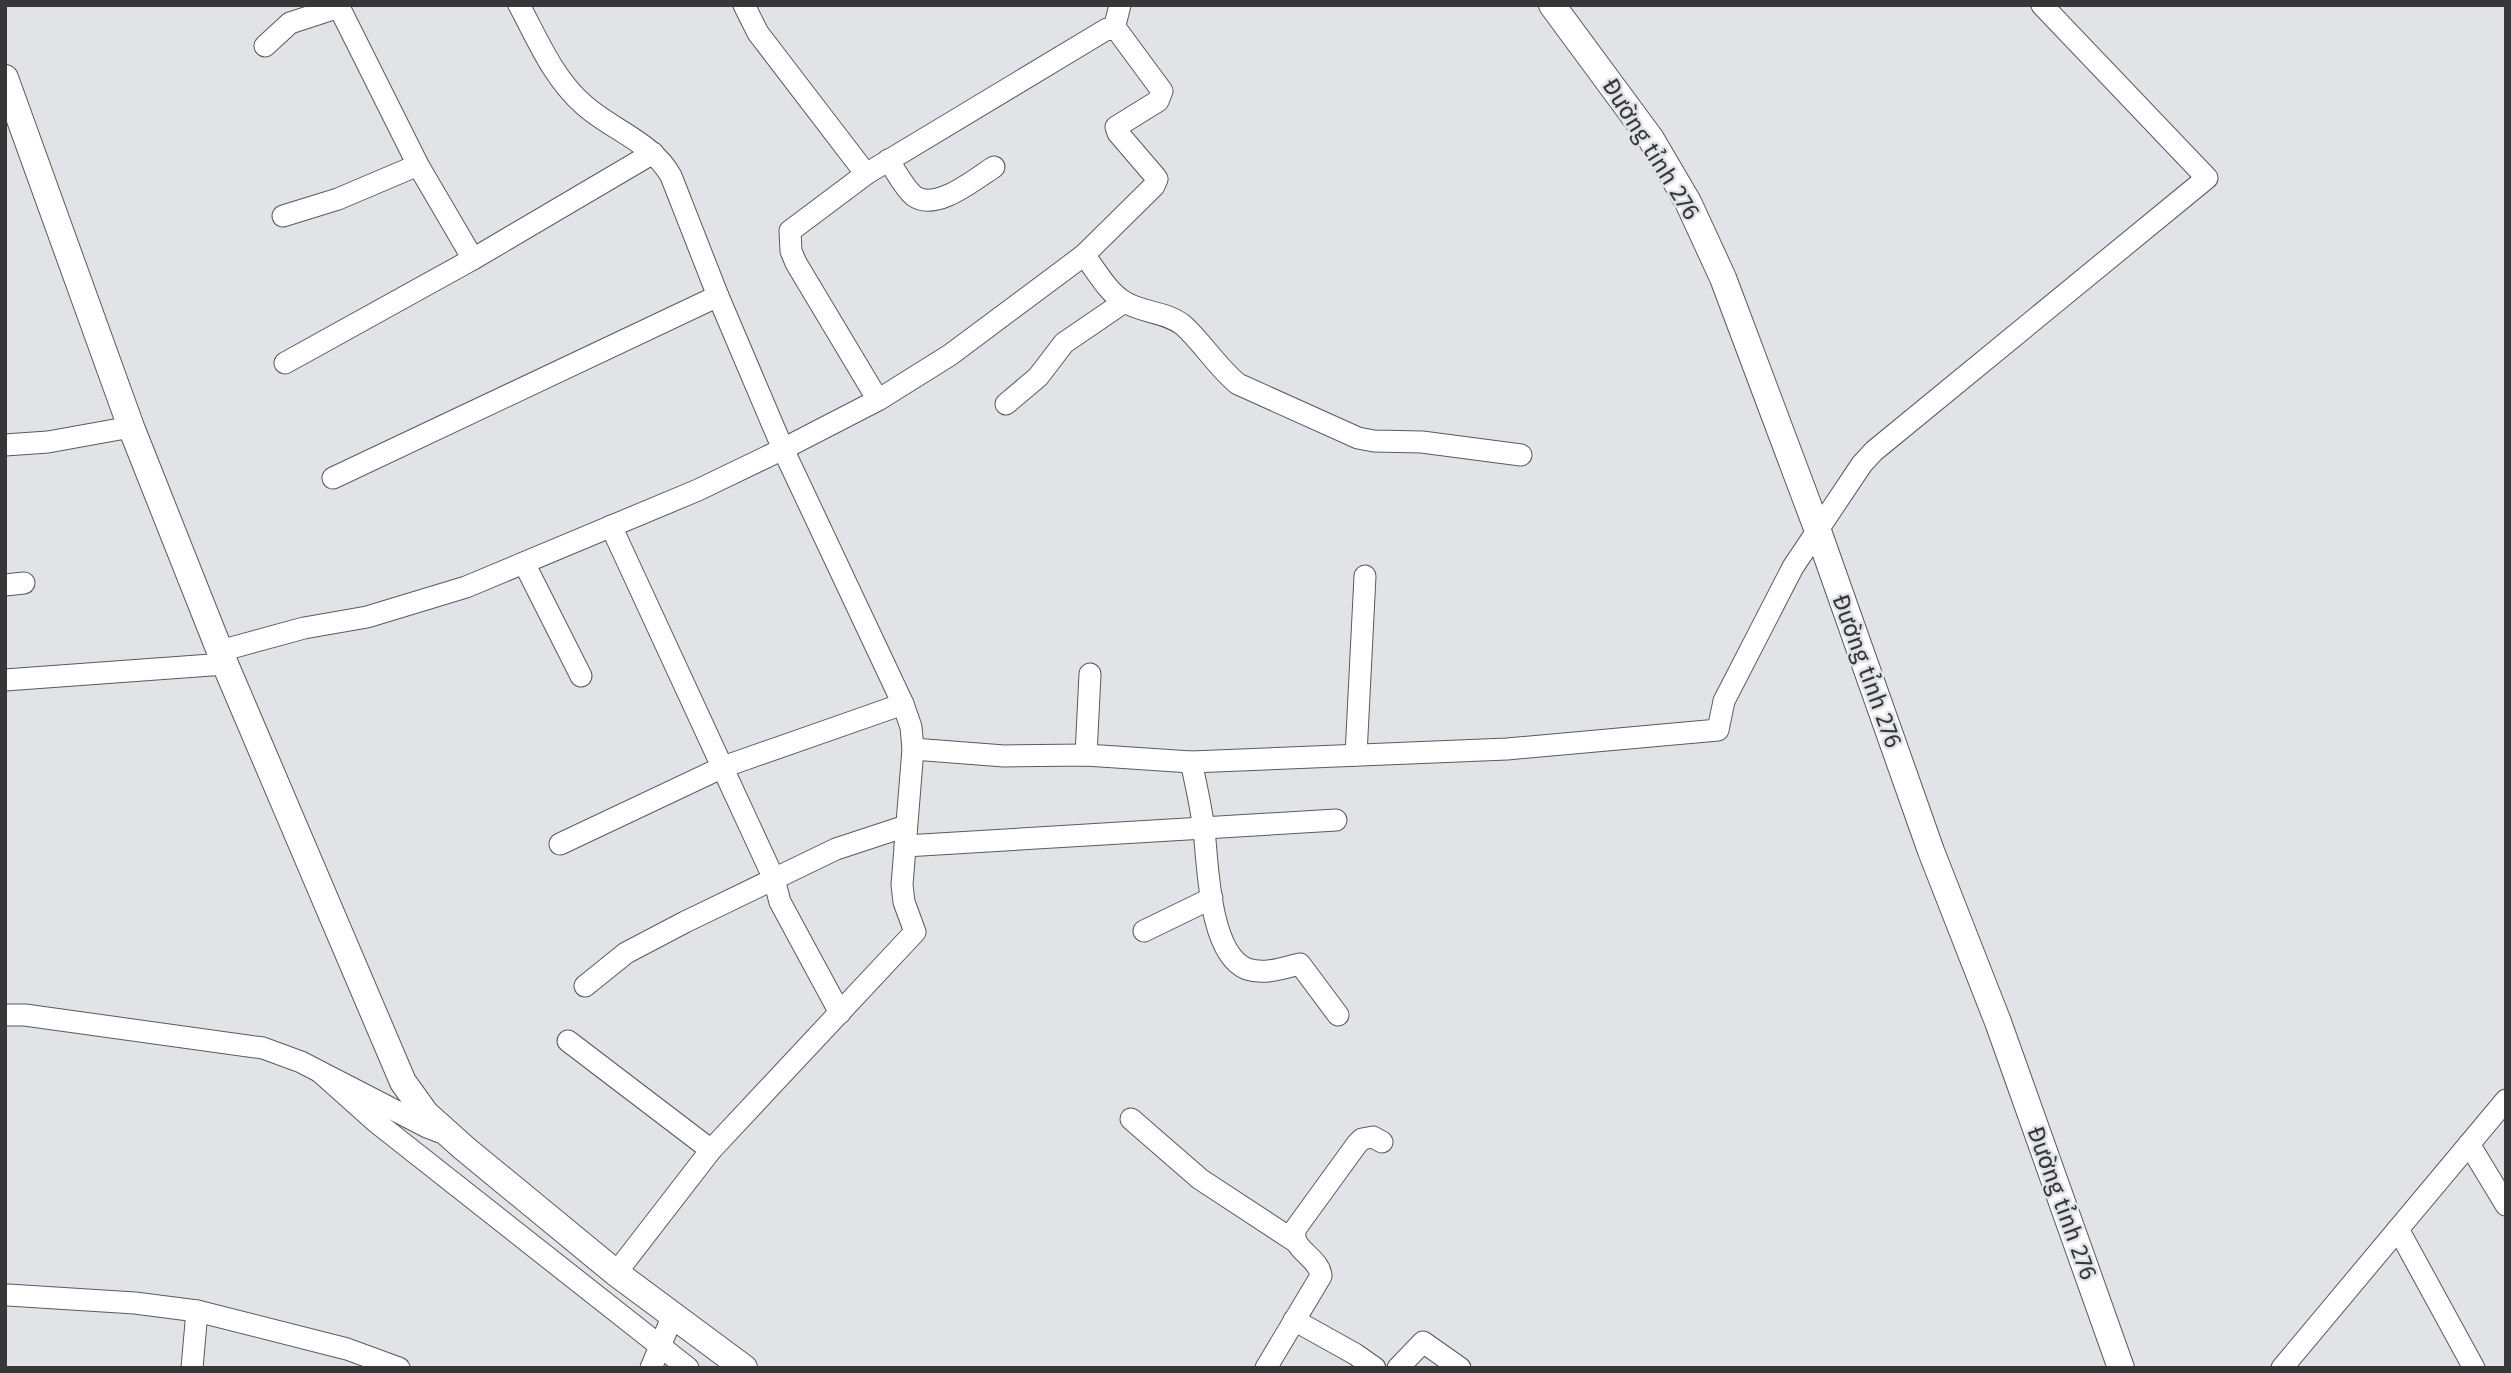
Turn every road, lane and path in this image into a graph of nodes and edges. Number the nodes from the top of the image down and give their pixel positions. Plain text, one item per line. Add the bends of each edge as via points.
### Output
1 (519, 5) edge
2 (744, 5) edge
3 (1120, 5) edge
4 (1552, 5) edge
5 (2042, 5) edge
6 (1114, 29) junction
7 (265, 46) dead end
8 (5, 78) edge
9 (653, 153) junction
10 (888, 160) junction
11 (418, 165) junction
12 (994, 167) dead end
13 (866, 174) junction
14 (283, 216) dead end
15 (1084, 255) junction
16 (473, 259) junction
17 (718, 296) junction
18 (1124, 302) junction
19 (285, 363) dead end
20 (878, 400) junction
21 (1006, 404) dead end
22 (131, 427) junction
23 (5, 444) edge
24 (783, 449) junction
25 (1521, 455) dead end
26 (333, 478) dead end
27 (611, 526) junction
28 (1818, 531) junction
29 (524, 563) junction
30 (1365, 576) dead end
31 (223, 658) junction
32 (1090, 674) dead end
33 (581, 676) dead end
34 (5, 680) edge
35 (903, 704) junction
36 (913, 748) junction
37 (1086, 755) junction
38 (1356, 755) junction
39 (1192, 762) junction
40 (723, 767) junction
41 (1336, 820) dead end
42 (1203, 828) junction
43 (906, 836) junction
44 (560, 844) dead end
45 (774, 879) junction
46 (1212, 898) junction
47 (1144, 931) dead end
48 (585, 986) dead end
49 (840, 1013) junction
50 (5, 1015) edge
51 (1338, 1015) dead end
52 (568, 1041) dead end
53 (320, 1072) junction
54 (2506, 1100) edge
55 (1130, 1119) dead end
56 (449, 1135) junction
57 (1382, 1142) dead end
58 (2469, 1144) junction
59 (711, 1150) junction
60 (2503, 1195) edge
61 (2398, 1229) junction
62 (1296, 1242) junction
63 (616, 1273) junction
64 (8, 1295) dead end
65 (197, 1311) junction
66 (673, 1315) junction
67 (1294, 1320) junction
68 (660, 1347) junction
69 (1373, 1367) edge
70 (192, 1368) edge
71 (399, 1368) edge
72 (651, 1368) edge
73 (688, 1368) edge
74 (744, 1368) edge
75 (1266, 1368) edge
76 (1398, 1368) edge
77 (1460, 1368) edge
78 (2121, 1368) edge
79 (2282, 1368) edge
80 (2474, 1368) edge

1 - 9 street via 567,89
2 - 13 street via 758,33
3 - 6 street
4 - 28 main road, Đường tỉnh 276 via 1651,139 1699,223
5 - 28 street via 2207,178 1874,451
6 - 10 street via 1107,29
6 - 15 street via 1162,91 1158,101 1116,127 1156,182
7 - 11 street via 290,23 339,7
8 - 22 main road
9 - 16 street
9 - 17 street via 671,176
10 - 12 street via 912,195 931,202
10 - 13 street
11 - 14 street via 338,199
11 - 16 street
13 - 20 street via 790,231 789,239 805,281
15 - 18 street
15 - 20 street via 950,355
16 - 19 street
17 - 24 street
17 - 26 street
18 - 21 street via 1064,343 1038,377
18 - 25 street via 1169,316 1183,326 1238,384 1358,438
20 - 24 street
22 - 23 street via 70,439
22 - 31 main road
24 - 27 street
24 - 35 street
27 - 29 street
27 - 40 street
28 - 38 street via 1793,567 1724,701 1718,730 1507,749
28 - 78 main road, Đường tỉnh 276
29 - 31 street via 466,587 368,617 304,628
29 - 33 street
30 - 38 street
31 - 34 street
31 - 56 main road via 404,1082 426,1114
32 - 37 street
35 - 36 street
35 - 40 street
36 - 37 street via 1018,756
36 - 43 street
37 - 39 street
38 - 39 street
39 - 42 street
40 - 44 street
40 - 45 street
41 - 42 street
42 - 43 street
42 - 46 street
43 - 45 street via 836,849
43 - 49 street via 902,885 915,932
45 - 48 street via 626,953
45 - 49 street via 780,902
46 - 47 street
46 - 51 street via 1220,936 1231,957 1246,968 1264,972 1300,964
49 - 59 street
50 - 53 street via 263,1048
52 - 59 street
53 - 56 street
53 - 68 street via 376,1122
54 - 58 street
55 - 62 street via 1209,1186
56 - 63 main road
57 - 62 street via 1369,1137 1357,1144 1296,1228
58 - 60 street
58 - 61 street
59 - 63 street
61 - 79 street
61 - 80 street
62 - 67 street via 1319,1266 1321,1276
63 - 66 main road
64 - 65 street
65 - 70 street
65 - 71 street via 347,1349
66 - 68 street
66 - 74 main road
67 - 69 street
67 - 75 street
68 - 72 street
68 - 73 street
76 - 77 street via 1423,1342

